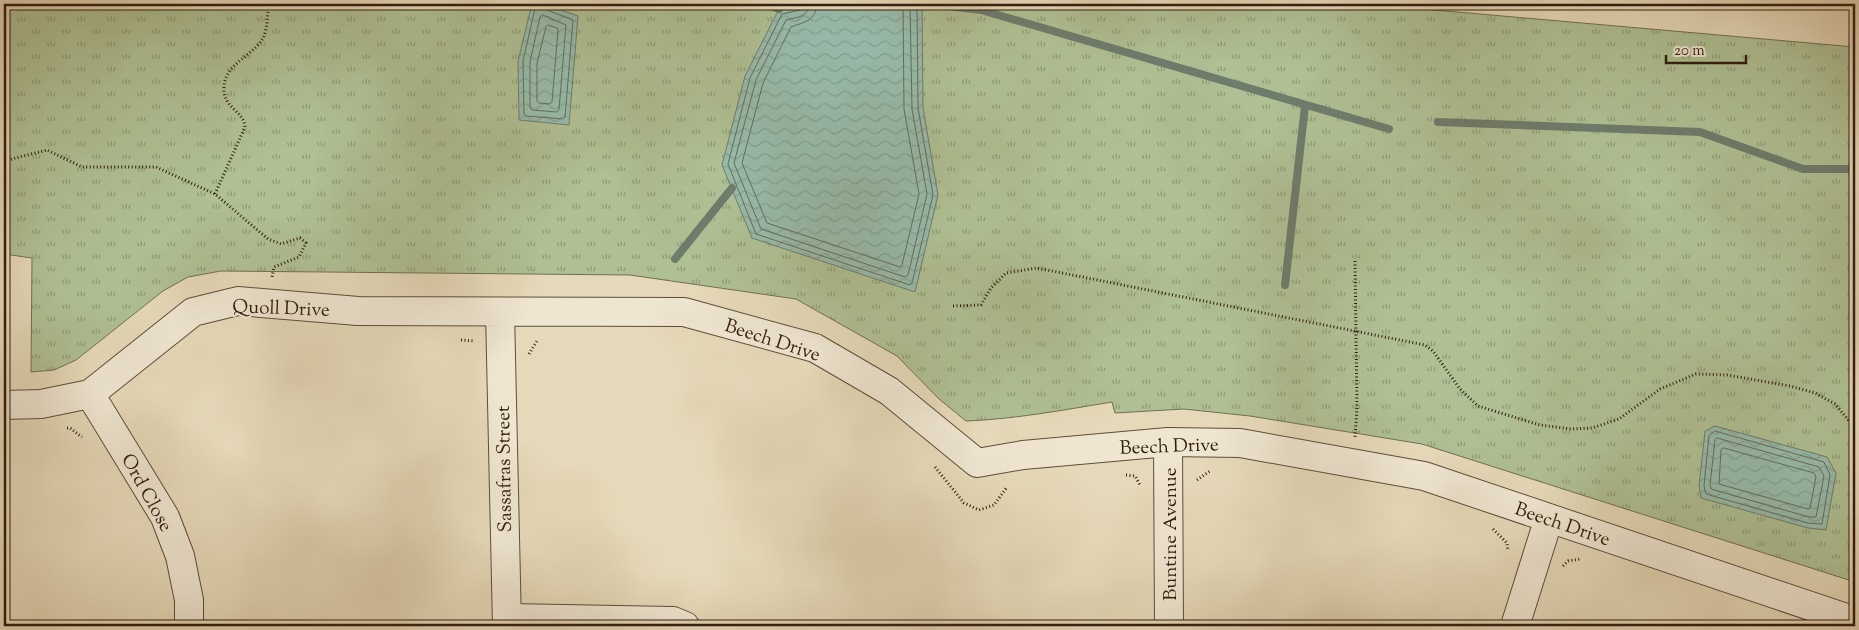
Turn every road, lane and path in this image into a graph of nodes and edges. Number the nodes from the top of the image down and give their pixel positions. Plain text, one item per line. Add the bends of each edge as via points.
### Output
1 (269, 4) edge
2 (4, 160) edge
3 (215, 194) junction
4 (300, 238) dead end
5 (1355, 261) dead end
6 (953, 306) dead end
7 (500, 312) junction
8 (1356, 332) junction
9 (458, 338) dead end
10 (542, 338) dead end
11 (500, 341) junction
12 (535, 341) junction
13 (526, 359) dead end
14 (90, 394) junction
15 (4, 405) edge
16 (62, 428) dead end
17 (1855, 428) edge
18 (113, 430) junction
19 (1168, 442) junction
20 (933, 464) dead end
21 (1353, 464) junction
22 (1213, 469) dead end
23 (1121, 474) dead end
24 (1014, 484) dead end
25 (1169, 497) junction
26 (1549, 518) junction
27 (1843, 621) edge
28 (507, 622) edge
29 (189, 626) edge
30 (685, 626) edge
31 (1169, 626) edge
32 (1515, 626) edge

1 - 3 path via 262,40 224,81 224,98 243,119 245,127
2 - 3 path via 47,150 82,167 156,167
3 - 4 path via 268,239 281,244
5 - 8 path
6 - 8 path via 981,305 991,288 1006,273 1037,268
7 - 11 street, Sassafras Street
7 - 14 street, Quoll Drive via 358,311 238,301 193,312
7 - 19 street, Beech Drive via 684,312 814,348 889,391 976,463 1023,455
8 - 17 path via 1425,346 1433,351 1460,389 1478,406 1540,425 1592,428 1620,419 1660,389 1696,374 1727,375 1790,386 1815,394 1835,404
8 - 21 path via 1357,408
9 - 11 path via 464,341
10 - 12 path
11 - 12 path
11 - 28 street, Sassafras Street
12 - 13 path
14 - 15 street, Quoll Drive via 41,404
14 - 18 street, Ord Close
16 - 18 path via 70,428 91,444
18 - 29 street, Ord Close via 165,517 180,556 189,600
19 - 21 street, Beech Drive via 1240,443
19 - 25 street, Buntine Avenue
20 - 24 path via 964,503 979,510 994,505 1006,488
21 - 26 street, Beech Drive via 1424,476
22 - 25 path via 1197,478 1192,496
23 - 25 path via 1135,476 1148,497
25 - 31 street, Buntine Avenue
26 - 27 street, Beech Drive
26 - 32 street
28 - 30 street via 673,621

